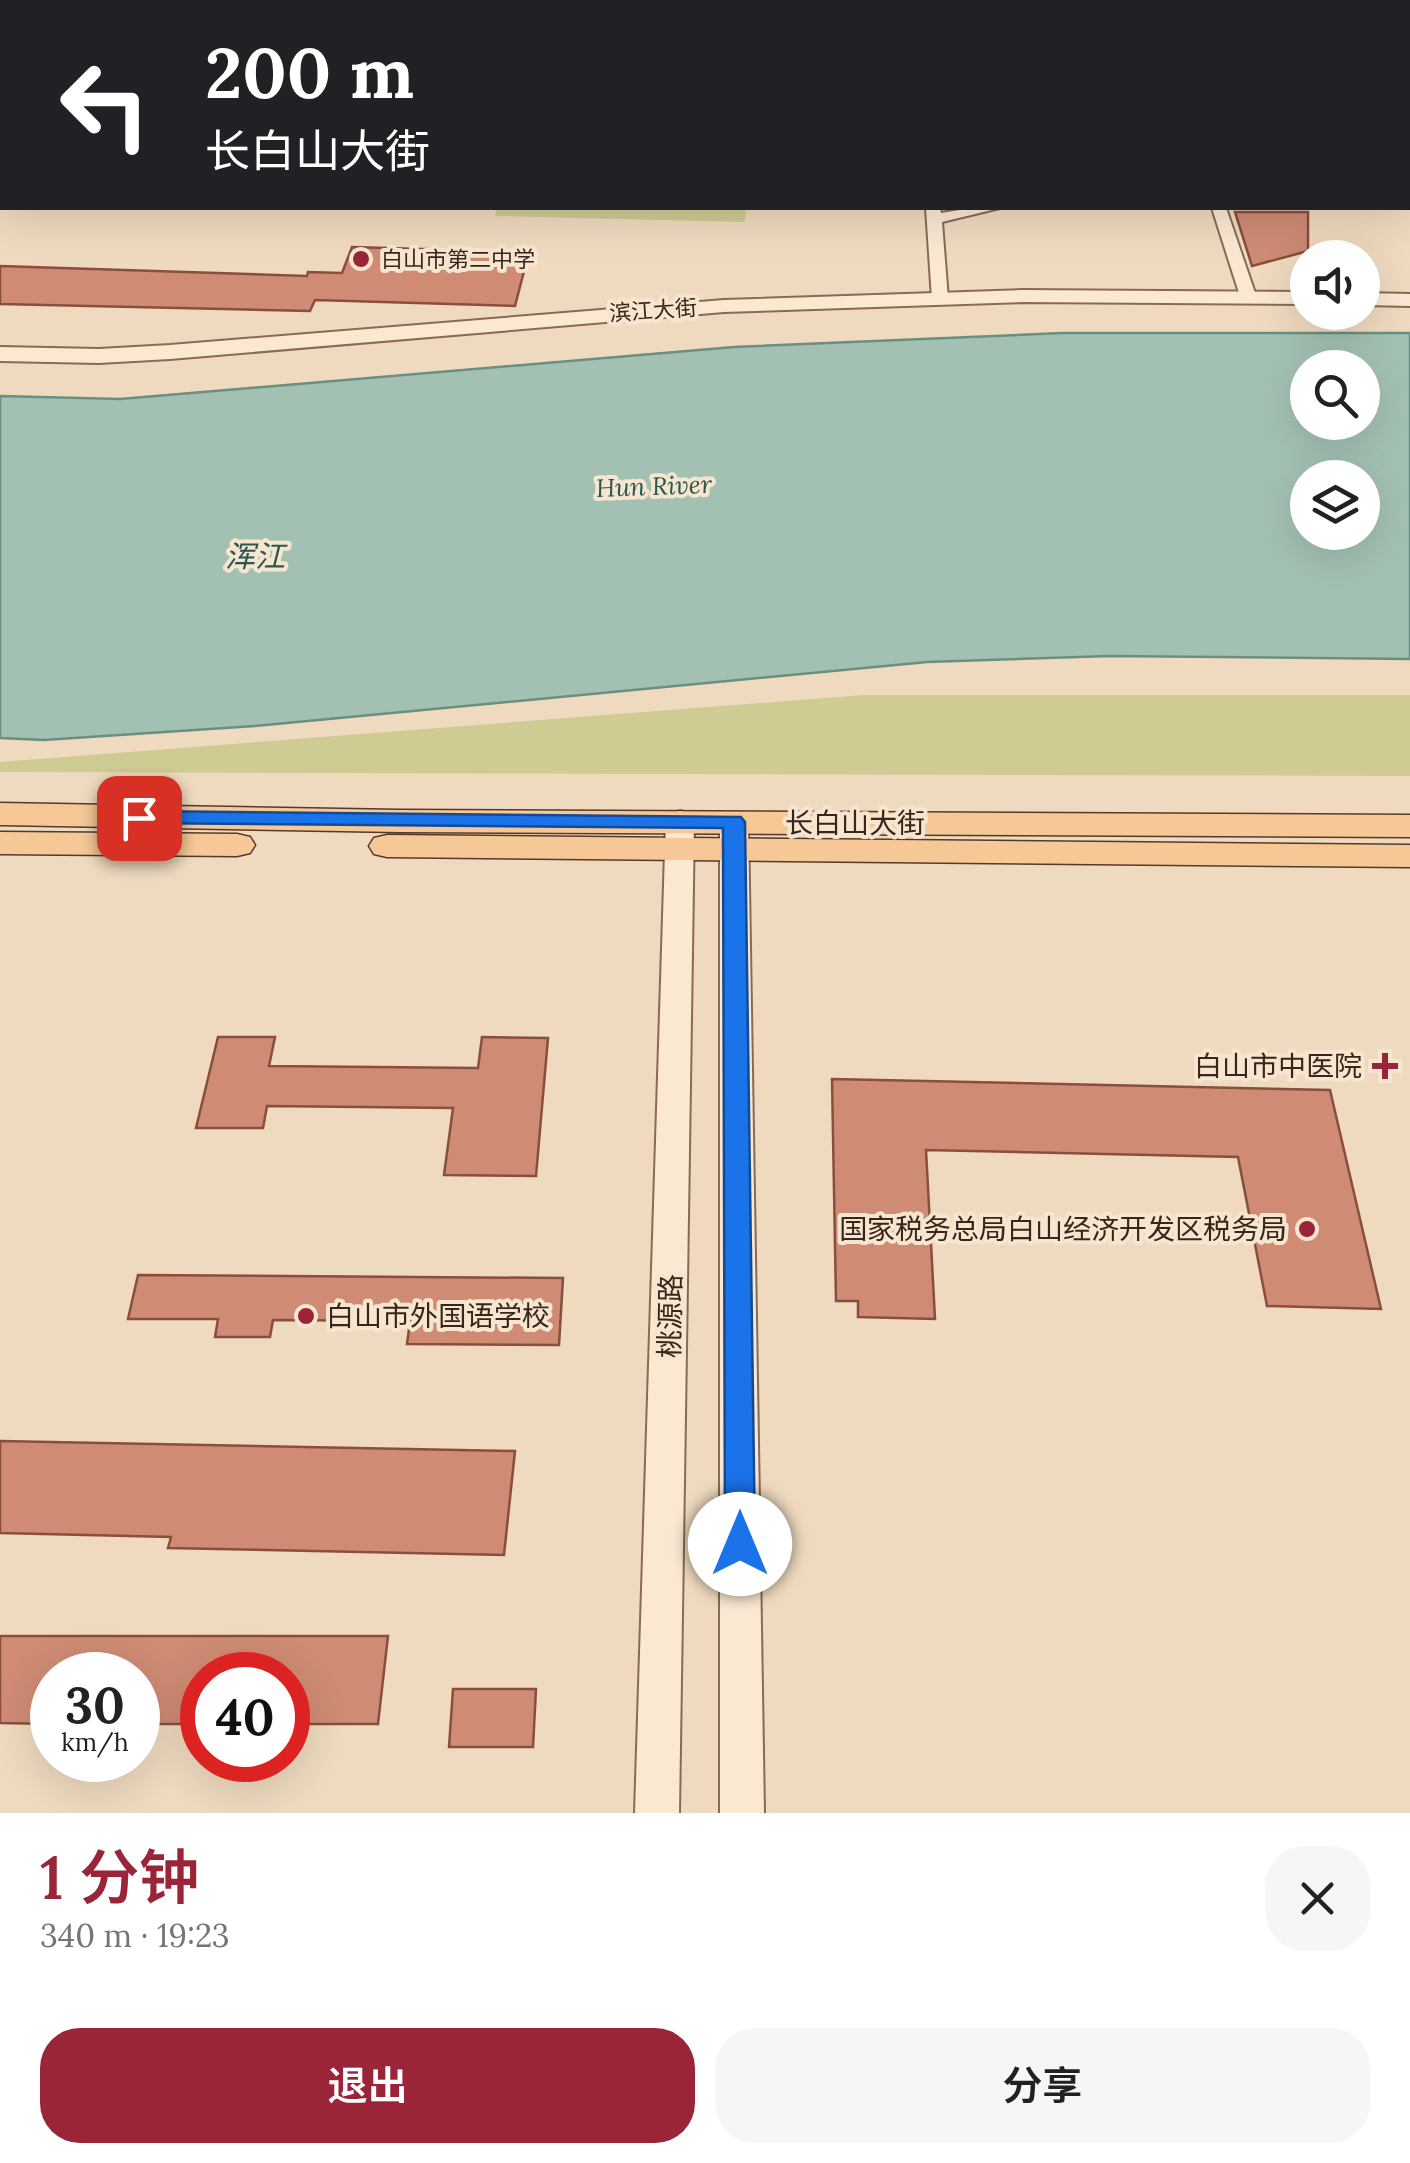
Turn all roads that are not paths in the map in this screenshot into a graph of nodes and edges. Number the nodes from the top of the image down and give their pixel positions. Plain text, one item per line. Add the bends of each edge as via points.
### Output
1 (968, 210) edge
2 (1219, 210) edge
3 (933, 213) edge
4 (1248, 296) junction
5 (1290, 297) edge
6 (940, 299) junction
7 (1380, 299) edge
8 (1410, 300) edge
9 (0, 354) edge
10 (0, 814) edge
11 (1410, 826) edge
12 (681, 835) junction
13 (735, 836) junction
14 (0, 843) edge
15 (1410, 856) edge
16 (657, 1813) edge
17 (742, 1813) edge

1 - 3 street
2 - 4 street
3 - 6 street
4 - 5 street, 滨江大街
4 - 6 street, 滨江大街
6 - 9 street, 滨江大街 via 593,314 170,352
7 - 8 street
10 - 12 main road, 长白山大街 via 362,820
11 - 13 main road, 长白山大街
12 - 13 main road, 长白山大街
12 - 14 main road, 长白山大街
12 - 16 street, 桃源路
13 - 15 main road, 长白山大街
13 - 17 street

